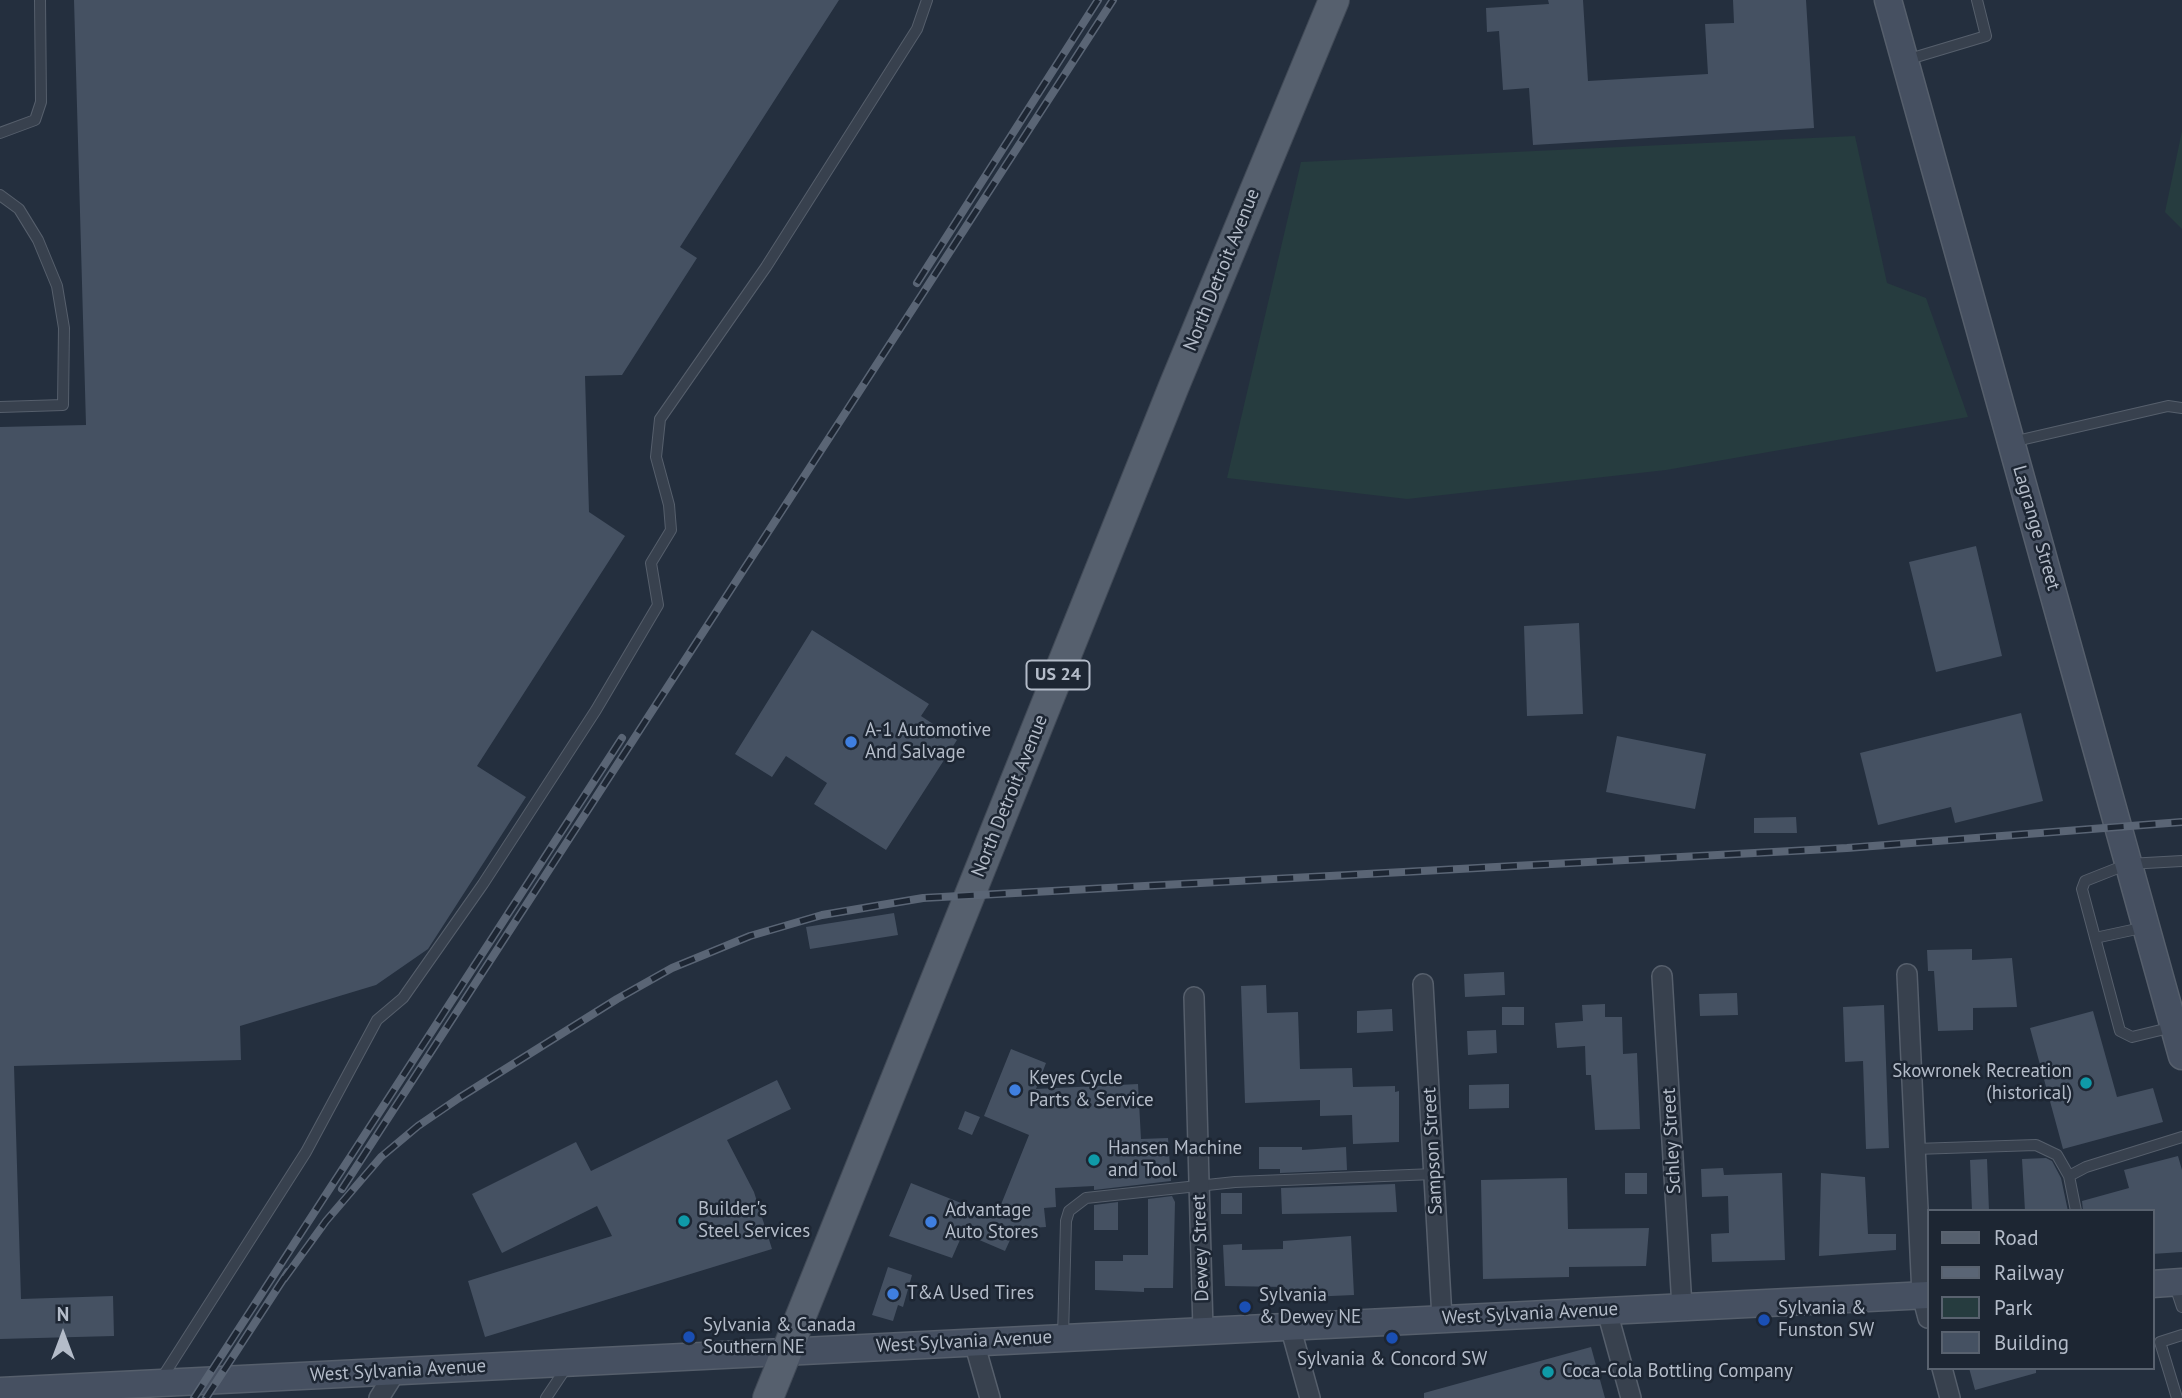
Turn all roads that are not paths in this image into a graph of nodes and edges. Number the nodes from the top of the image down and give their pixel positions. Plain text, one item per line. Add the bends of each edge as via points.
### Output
1 (40, 0) edge
2 (927, 0) edge
3 (1334, 0) edge
4 (1888, 0) edge
5 (1977, 0) edge
6 (1906, 60) junction
7 (0, 133) edge
8 (0, 195) edge
9 (0, 407) edge
10 (2182, 408) edge
11 (2011, 442) junction
12 (2182, 861) edge
13 (2128, 864) junction
14 (2146, 927) junction
15 (2095, 938) junction
16 (1907, 974) dead end
17 (1662, 976) dead end
18 (1423, 984) dead end
19 (1194, 997) dead end
20 (2175, 1013) edge
21 (2182, 1056) edge
22 (2182, 1137) edge
23 (1915, 1149) junction
24 (1434, 1174) junction
25 (2069, 1176) junction
26 (1199, 1187) junction
27 (2076, 1209) edge
28 (1926, 1303) edge
29 (1682, 1307) junction
30 (1607, 1311) junction
31 (1443, 1318) junction
32 (1290, 1326) junction
33 (1203, 1330) junction
34 (2182, 1335) edge
35 (1063, 1337) junction
36 (974, 1342) junction
37 (786, 1351) junction
38 (570, 1362) junction
39 (1943, 1370) edge
40 (396, 1371) junction
41 (158, 1384) junction
42 (0, 1391) edge
43 (109, 1392) edge
44 (379, 1398) edge
45 (546, 1398) edge
46 (768, 1398) edge
47 (990, 1398) edge
48 (1310, 1398) edge
49 (1631, 1398) edge
50 (1950, 1398) edge
51 (2177, 1398) edge

1 - 7 lane via 41,102 35,120
2 - 41 lane via 917,29 766,268 660,419 656,457 668,498 671,530 651,563 658,605 482,884 403,998 377,1020 306,1152
3 - 37 main road, North Detroit Avenue / US 24
4 - 6 main road, Lagrange Street
5 - 6 lane via 1986,36
6 - 11 main road, Lagrange Street
8 - 9 lane via 19,209 38,240 57,286 64,328 62,405
10 - 11 lane via 2168,406
11 - 13 main road, Lagrange Street
12 - 13 lane
13 - 14 main road, Lagrange Street
13 - 15 lane via 2085,881 2082,889
14 - 15 lane
14 - 20 main road, Lagrange Street
15 - 20 lane via 2120,1031 2132,1037
16 - 23 street
17 - 29 street, Schley Street
18 - 24 street, Sampson Street
19 - 26 street, Dewey Street
20 - 21 main road, Lagrange Street
22 - 25 lane
23 - 25 lane via 2036,1145 2057,1155
23 - 28 street
24 - 26 lane
24 - 31 street, Sampson Street
25 - 27 lane
26 - 33 street, Dewey Street
26 - 35 lane via 1076,1202 1066,1221
28 - 29 main road, West Sylvania Avenue
29 - 30 main road, West Sylvania Avenue
30 - 31 main road, West Sylvania Avenue
30 - 49 street
31 - 32 main road, West Sylvania Avenue
32 - 33 main road, West Sylvania Avenue
32 - 48 street
33 - 35 main road, West Sylvania Avenue
34 - 51 lane via 2160,1342
35 - 36 main road, West Sylvania Avenue
36 - 37 main road, West Sylvania Avenue
36 - 47 street
37 - 38 main road, West Sylvania Avenue
37 - 46 main road, North Detroit Avenue / US 24
38 - 40 main road, West Sylvania Avenue
38 - 45 lane
39 - 50 street
40 - 41 main road, West Sylvania Avenue
40 - 44 street
41 - 43 main road, West Sylvania Avenue
42 - 43 main road, West Sylvania Avenue

